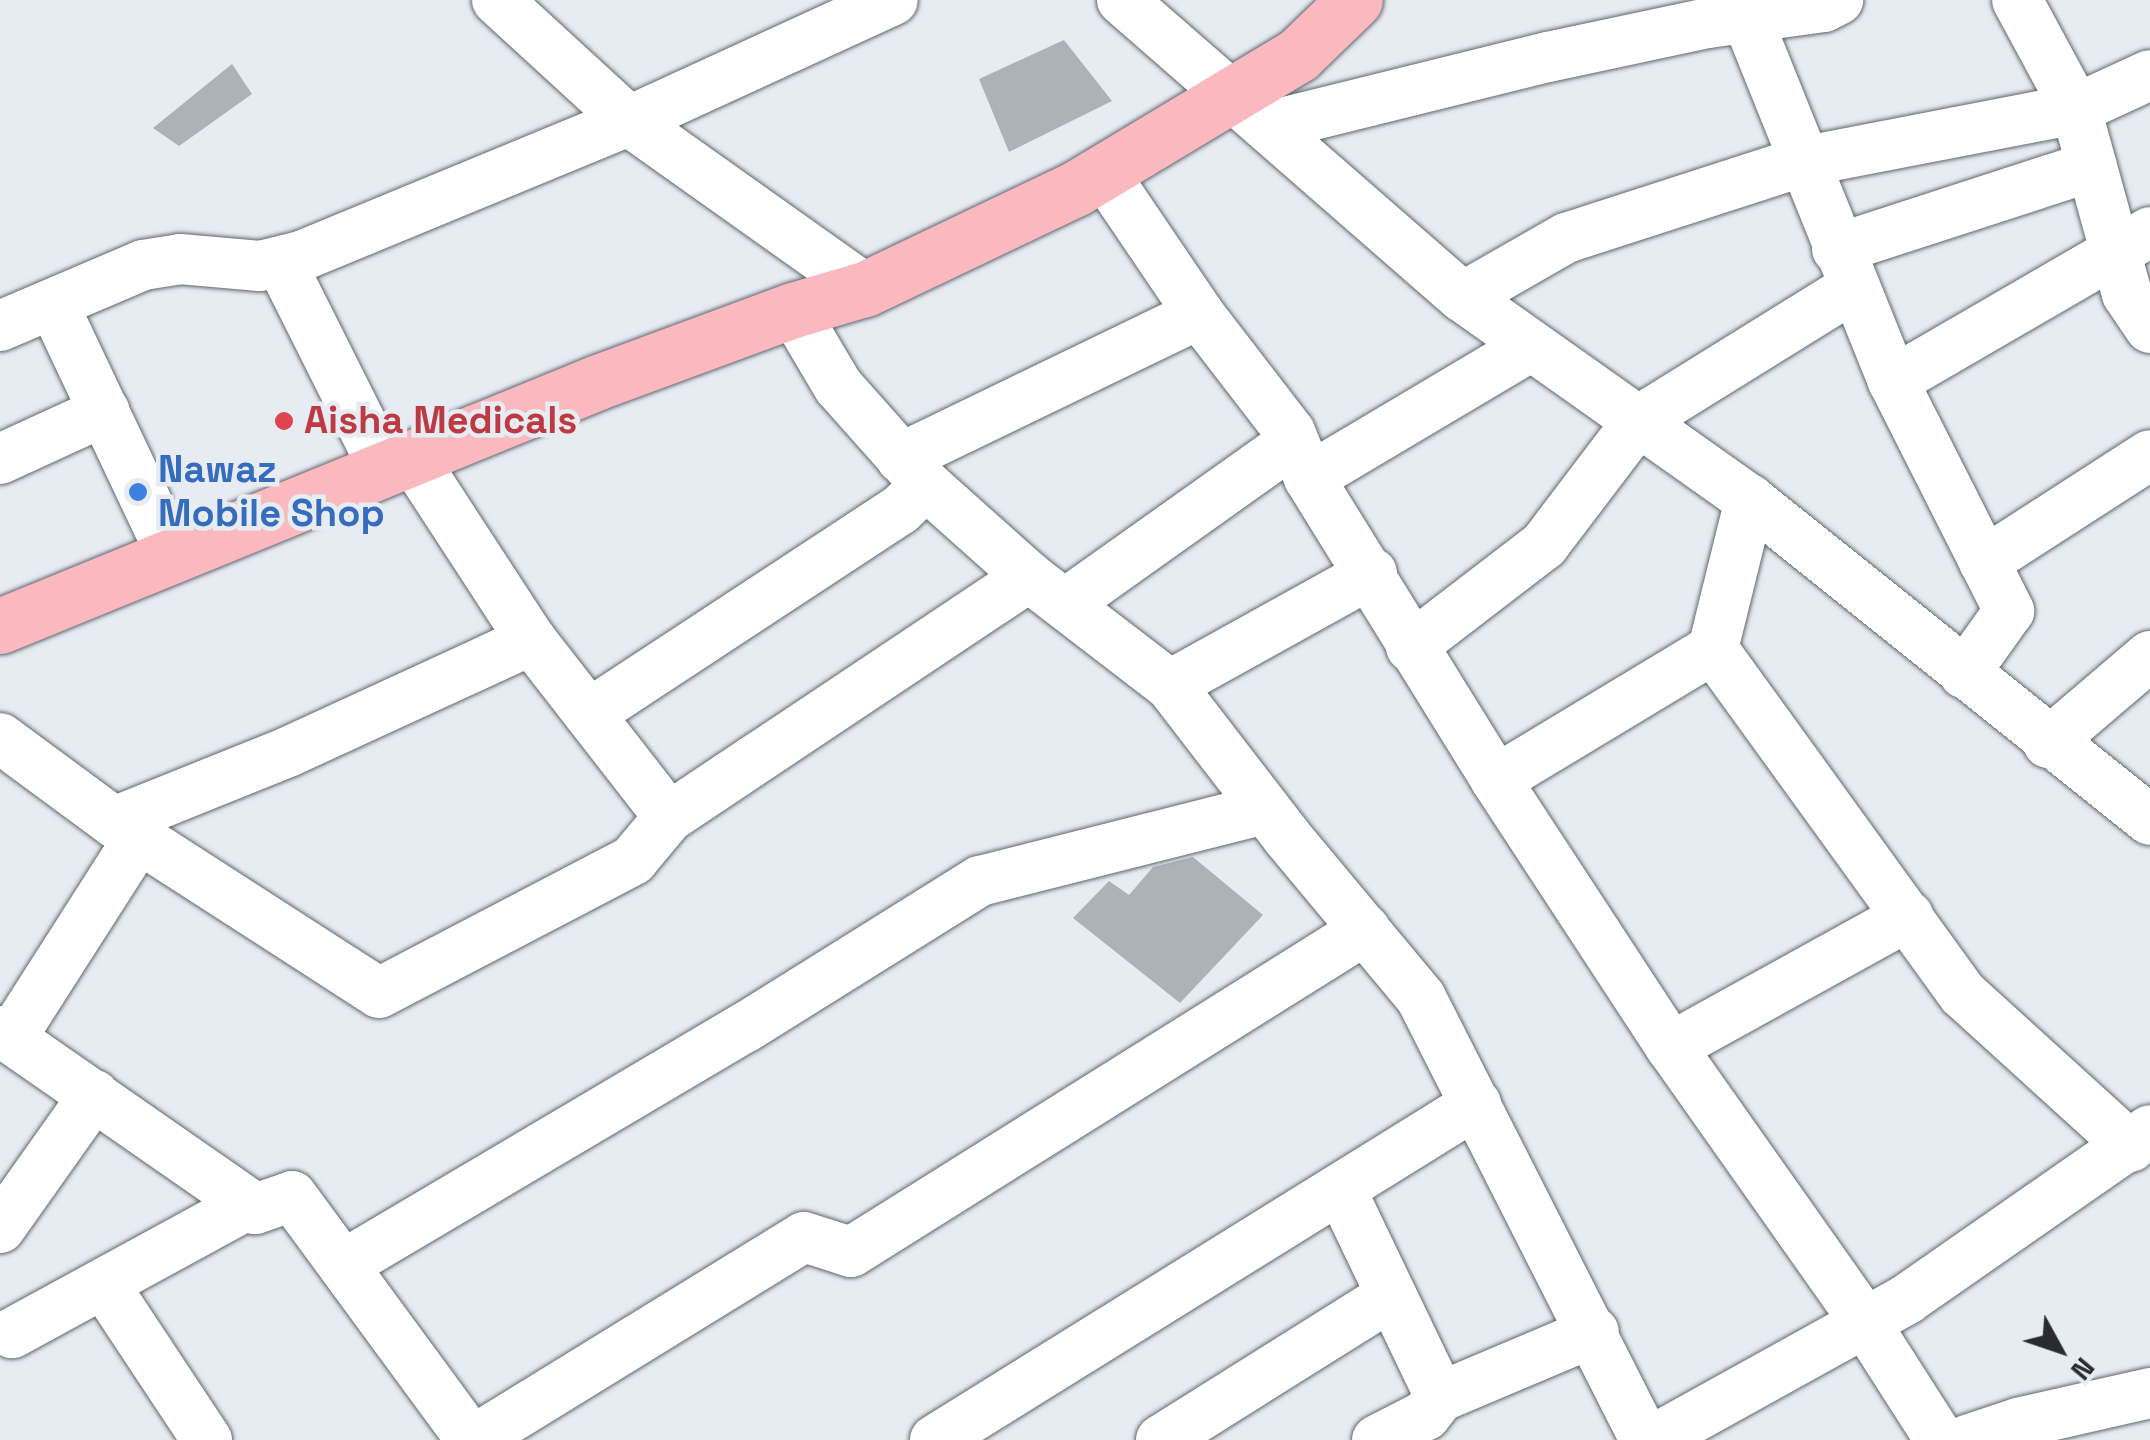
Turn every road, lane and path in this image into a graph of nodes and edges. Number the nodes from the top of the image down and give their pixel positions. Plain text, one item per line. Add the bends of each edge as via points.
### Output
1 (497, 0) edge
2 (894, 0) edge
3 (1122, 0) edge
4 (1355, 0) edge
5 (2017, 0) edge
6 (1828, 2) edge
7 (1719, 14) edge
8 (2150, 74) edge
9 (2076, 108) junction
10 (1249, 111) junction
11 (629, 121) junction
12 (1801, 162) junction
13 (2092, 166) junction
14 (1103, 172) junction
15 (2134, 243) edge
16 (281, 263) junction
17 (1845, 268) junction
18 (865, 289) junction
19 (1463, 297) junction
20 (52, 304) junction
21 (794, 310) junction
22 (1200, 314) junction
23 (0, 326) edge
24 (2150, 328) edge
25 (1531, 346) junction
26 (1893, 381) junction
27 (105, 411) junction
28 (1638, 421) junction
29 (2150, 455) edge
30 (0, 460) edge
31 (1301, 460) junction
32 (397, 462) junction
33 (914, 472) junction
34 (1750, 500) junction
35 (171, 554) junction
36 (1984, 562) junction
37 (1372, 574) junction
38 (1047, 590) junction
39 (0, 626) edge
40 (531, 640) junction
41 (1410, 647) junction
42 (1714, 649) junction
43 (2150, 656) edge
44 (1964, 674) junction
45 (1170, 685) junction
46 (589, 714) junction
47 (0, 738) edge
48 (2048, 743) junction
49 (1496, 780) junction
50 (1265, 809) junction
51 (669, 817) junction
52 (2150, 820) edge
53 (127, 830) junction
54 (1908, 916) junction
55 (1365, 930) junction
56 (5, 1034) edge
57 (1672, 1047) junction
58 (94, 1095) junction
59 (1476, 1104) junction
60 (2141, 1139) edge
61 (1341, 1190) junction
62 (249, 1204) junction
63 (0, 1228) edge
64 (343, 1264) junction
65 (105, 1286) junction
66 (1392, 1296) junction
67 (1864, 1321) junction
68 (1594, 1332) junction
69 (4, 1333) edge
70 (2150, 1393) edge
71 (1440, 1397) junction
72 (2001, 1436) edge
73 (206, 1440) edge
74 (472, 1440) edge
75 (935, 1440) edge
76 (1161, 1440) edge
77 (1377, 1440) edge
78 (1645, 1440) edge
79 (1653, 1440) edge
80 (1940, 1440) edge

1 - 11 street
2 - 11 street
3 - 10 street
4 - 10 main road
5 - 9 street
6 - 7 street
7 - 10 street
7 - 12 street
8 - 9 street
9 - 12 street
9 - 13 street
10 - 14 main road
10 - 19 street
11 - 16 street
11 - 18 street
12 - 17 street
12 - 19 street via 1566,238
13 - 15 street
13 - 17 street
14 - 18 main road
14 - 22 street
15 - 24 street via 2127,294
15 - 26 street
16 - 20 street via 162,261
16 - 32 street
17 - 26 street
17 - 28 street
18 - 21 main road
19 - 25 street
20 - 23 street
20 - 27 street
21 - 32 main road
21 - 33 street via 838,386
22 - 31 street
22 - 33 street
25 - 28 street
25 - 31 street
26 - 36 street
27 - 30 street
27 - 35 street
28 - 34 street
28 - 41 street via 1544,545
29 - 36 street
31 - 37 street
31 - 38 street
32 - 35 main road
32 - 40 street
33 - 38 street
33 - 46 street via 900,510
34 - 42 street
34 - 44 street
35 - 39 main road
36 - 44 street via 2008,611
37 - 41 street
37 - 45 street
38 - 45 street
38 - 51 street
40 - 46 street
40 - 53 street
41 - 49 street
42 - 49 street
42 - 54 street
43 - 48 street
44 - 48 street
45 - 50 street
46 - 51 street
47 - 53 street
48 - 52 street
49 - 57 street
50 - 55 street
50 - 64 street via 980,881
51 - 53 street via 633,860 378,993
53 - 56 street
54 - 57 street
54 - 60 street via 1963,994
55 - 59 street via 1421,998
55 - 74 street via 850,1252 804,1237
56 - 58 street
57 - 67 street
58 - 62 street
58 - 63 street
59 - 61 street
59 - 68 street
60 - 67 street
61 - 66 street
61 - 75 street
62 - 64 street via 255,1208 292,1196
62 - 65 street
64 - 74 street
65 - 69 street
65 - 73 street
66 - 71 street
66 - 76 street
67 - 79 street
67 - 80 street
68 - 71 street
68 - 78 street
70 - 72 street
71 - 77 street via 1426,1414

